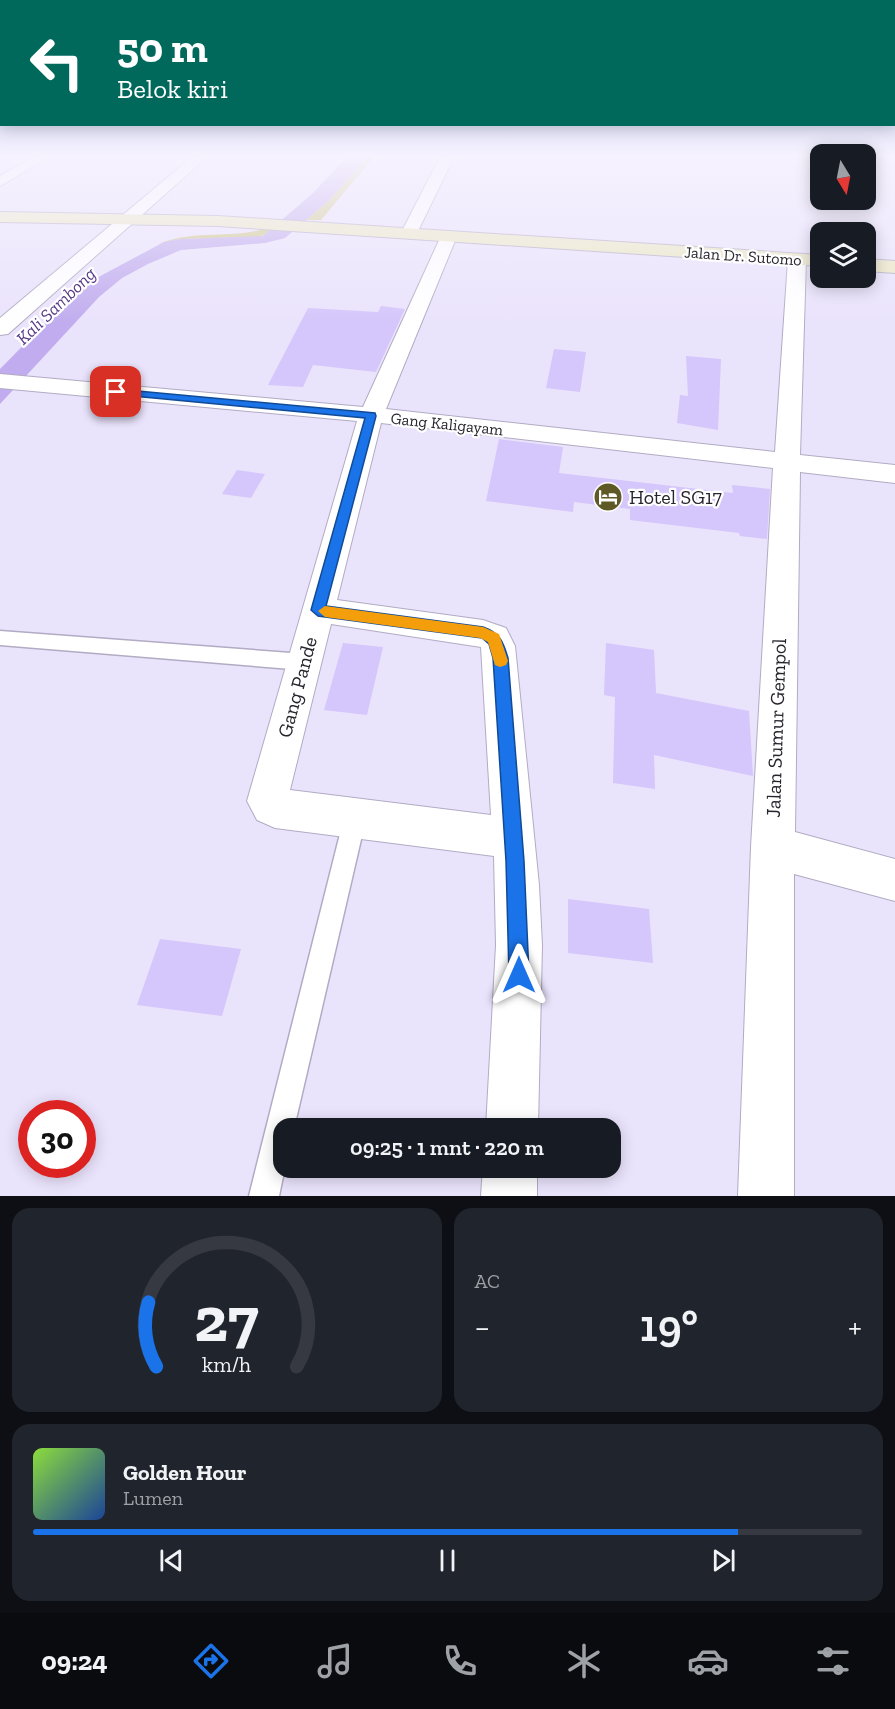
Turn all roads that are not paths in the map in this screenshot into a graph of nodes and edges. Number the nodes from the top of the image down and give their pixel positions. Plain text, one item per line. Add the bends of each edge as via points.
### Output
1 (134, 213) edge
2 (419, 213) edge
3 (0, 217) edge
4 (126, 220) junction
5 (409, 233) junction
6 (449, 236) junction
7 (809, 261) edge
8 (876, 266) edge
9 (895, 267) edge
10 (0, 328) edge
11 (0, 381) edge
12 (371, 416) junction
13 (785, 462) junction
14 (895, 474) edge
15 (318, 610) junction
16 (0, 638) edge
17 (304, 662) junction
18 (355, 818) junction
19 (513, 838) junction
20 (772, 847) junction
21 (895, 880) edge
22 (512, 1118) edge
23 (510, 1178) edge
24 (264, 1196) edge
25 (509, 1196) edge
26 (766, 1196) edge

1 - 4 street
2 - 5 street
3 - 4 main road, Jalan Dr. Sutomo
4 - 5 main road, Jalan Dr. Sutomo via 170,219
4 - 10 street
5 - 6 main road, Jalan Dr. Sutomo
6 - 7 main road, Jalan Dr. Sutomo
6 - 12 street, Gang Pande
7 - 13 street, Jalan Sumur Gempol
8 - 9 main road
11 - 12 street, Gang Kaligayam
12 - 13 street, Gang Kaligayam
12 - 15 street, Gang Pande
13 - 14 street, Gang Kaligayam
13 - 20 street, Jalan Sumur Gempol
15 - 17 street, Gang Pande
15 - 19 street via 483,633 494,638 500,658
16 - 17 lane
17 - 18 street, Gang Pande via 267,801 275,808
18 - 19 street, Gang Pande
18 - 24 lane
19 - 22 street via 519,955
20 - 21 street
20 - 26 street, Jalan Sumur Gempol
23 - 25 street

